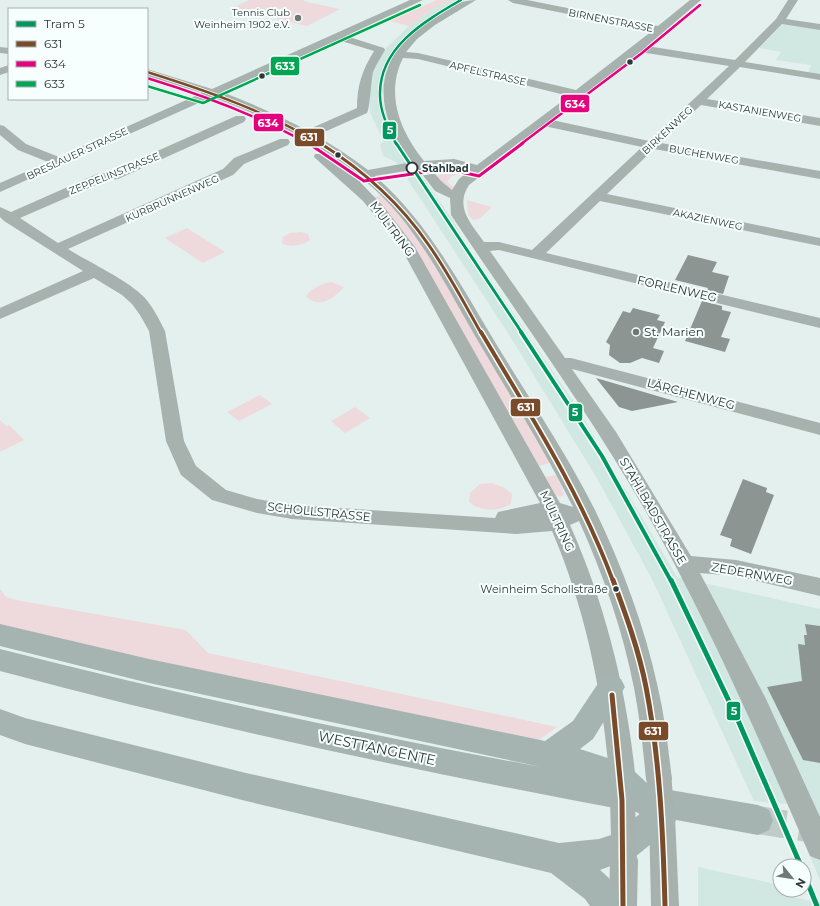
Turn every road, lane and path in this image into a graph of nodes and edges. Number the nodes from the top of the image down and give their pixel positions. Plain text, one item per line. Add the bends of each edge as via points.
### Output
1 (418, 0) edge
2 (472, 0) edge
3 (514, 0) edge
4 (696, 0) edge
5 (793, 0) edge
6 (780, 21) junction
7 (820, 27) edge
8 (661, 30) junction
9 (336, 36) junction
10 (638, 48) junction
11 (399, 54) junction
12 (737, 64) junction
13 (148, 72) edge
14 (820, 77) edge
15 (148, 80) edge
16 (202, 93) junction
17 (577, 94) junction
18 (699, 101) junction
19 (240, 119) dead end
20 (542, 122) junction
21 (820, 122) edge
22 (0, 129) edge
23 (318, 130) dead end
24 (284, 142) dead end
25 (652, 145) junction
26 (58, 162) junction
27 (424, 168) junction
28 (478, 170) junction
29 (820, 176) edge
30 (362, 179) junction
31 (0, 188) edge
32 (456, 195) junction
33 (597, 196) junction
34 (5, 214) edge
35 (820, 242) edge
36 (480, 247) junction
37 (57, 250) junction
38 (535, 255) junction
39 (94, 272) junction
40 (0, 314) edge
41 (820, 323) edge
42 (562, 364) junction
43 (820, 429) edge
44 (584, 510) junction
45 (556, 515) junction
46 (684, 564) junction
47 (820, 587) edge
48 (0, 635) edge
49 (0, 660) edge
50 (611, 687) junction
51 (0, 722) edge
52 (549, 755) junction
53 (616, 774) junction
54 (662, 816) junction
55 (758, 820) tunnel mouth
56 (820, 847) edge
57 (616, 854) junction
58 (559, 859) junction
59 (611, 906) edge
60 (623, 906) edge
61 (665, 906) edge

1 - 9 street, BRESLAUER STRASSE
2 - 11 street via 452,9 424,28
3 - 8 street, BIRNENSTRASSE
4 - 8 street
5 - 6 street, BIRKENWEG
6 - 7 street
6 - 12 street, BIRKENWEG
8 - 10 street
9 - 16 street, BRESLAUER STRASSE
9 - 23 street via 380,50 368,71 362,110
10 - 12 street
10 - 17 street
11 - 17 street, APFELSTRASSE via 418,56
11 - 27 street via 391,73 388,95 392,118 402,139
12 - 14 street
12 - 18 street, BIRKENWEG
13 - 16 street, MULTRING
15 - 16 street, MULTRING
16 - 26 street, BRESLAUER STRASSE
16 - 30 street, MULTRING via 279,131 337,170
16 - 30 street, MULTRING via 273,117 307,134
17 - 20 street
18 - 21 street, KASTANIENWEG
18 - 25 street, BIRKENWEG
19 - 34 street, ZEPPELINSTRASSE via 113,176 102,177
20 - 25 street, BUCHENWEG
20 - 28 street
22 - 26 street via 22,147
24 - 37 street, KURBRUNNENWEG via 239,161 228,172
25 - 29 street, BUCHENWEG
25 - 33 street, BIRKENWEG
26 - 31 street, BRESLAUER STRASSE
27 - 28 street via 456,164
27 - 30 street
27 - 32 street via 441,190
28 - 32 street via 464,182
30 - 44 street, MULTRING via 408,216 428,244 562,468
30 - 45 street, MULTRING via 381,211 408,246
32 - 36 street, STAHLBADSTRASSE via 458,215
33 - 35 street, AKAZIENWEG
33 - 38 street, BIRKENWEG
34 - 37 street, SCHOLLSTRASSE
36 - 38 street, FORLENWEG via 499,246
36 - 42 street, STAHLBADSTRASSE
37 - 39 street, SCHOLLSTRASSE
38 - 41 street, FORLENWEG
39 - 40 street
39 - 45 street, SCHOLLSTRASSE via 135,297 150,315 157,331 175,441 188,470 219,495 257,506 292,512 449,523 516,526
42 - 43 street, LÄRCHENWEG via 571,363
42 - 46 street, STAHLBADSTRASSE via 609,436
44 - 45 street, SCHOLLSTRASSE
44 - 54 street, MULTRING, bridge via 630,627 646,686
45 - 50 street, MULTRING via 576,562 597,629
46 - 47 street, ZEDERNWEG via 736,568
46 - 56 street, STAHLBADSTRASSE via 757,706
48 - 52 main road via 148,671
49 - 55 main road, WESTTANGENTE via 198,709 357,744 593,791
50 - 52 main road via 583,730
50 - 53 street, MULTRING via 619,741
51 - 58 main road via 25,731 246,787
52 - 53 main road
53 - 54 main road, bridge
53 - 57 street, MULTRING, bridge
54 - 57 main road
54 - 61 street, MULTRING
57 - 58 main road
57 - 60 street, MULTRING
58 - 59 main road via 596,888

